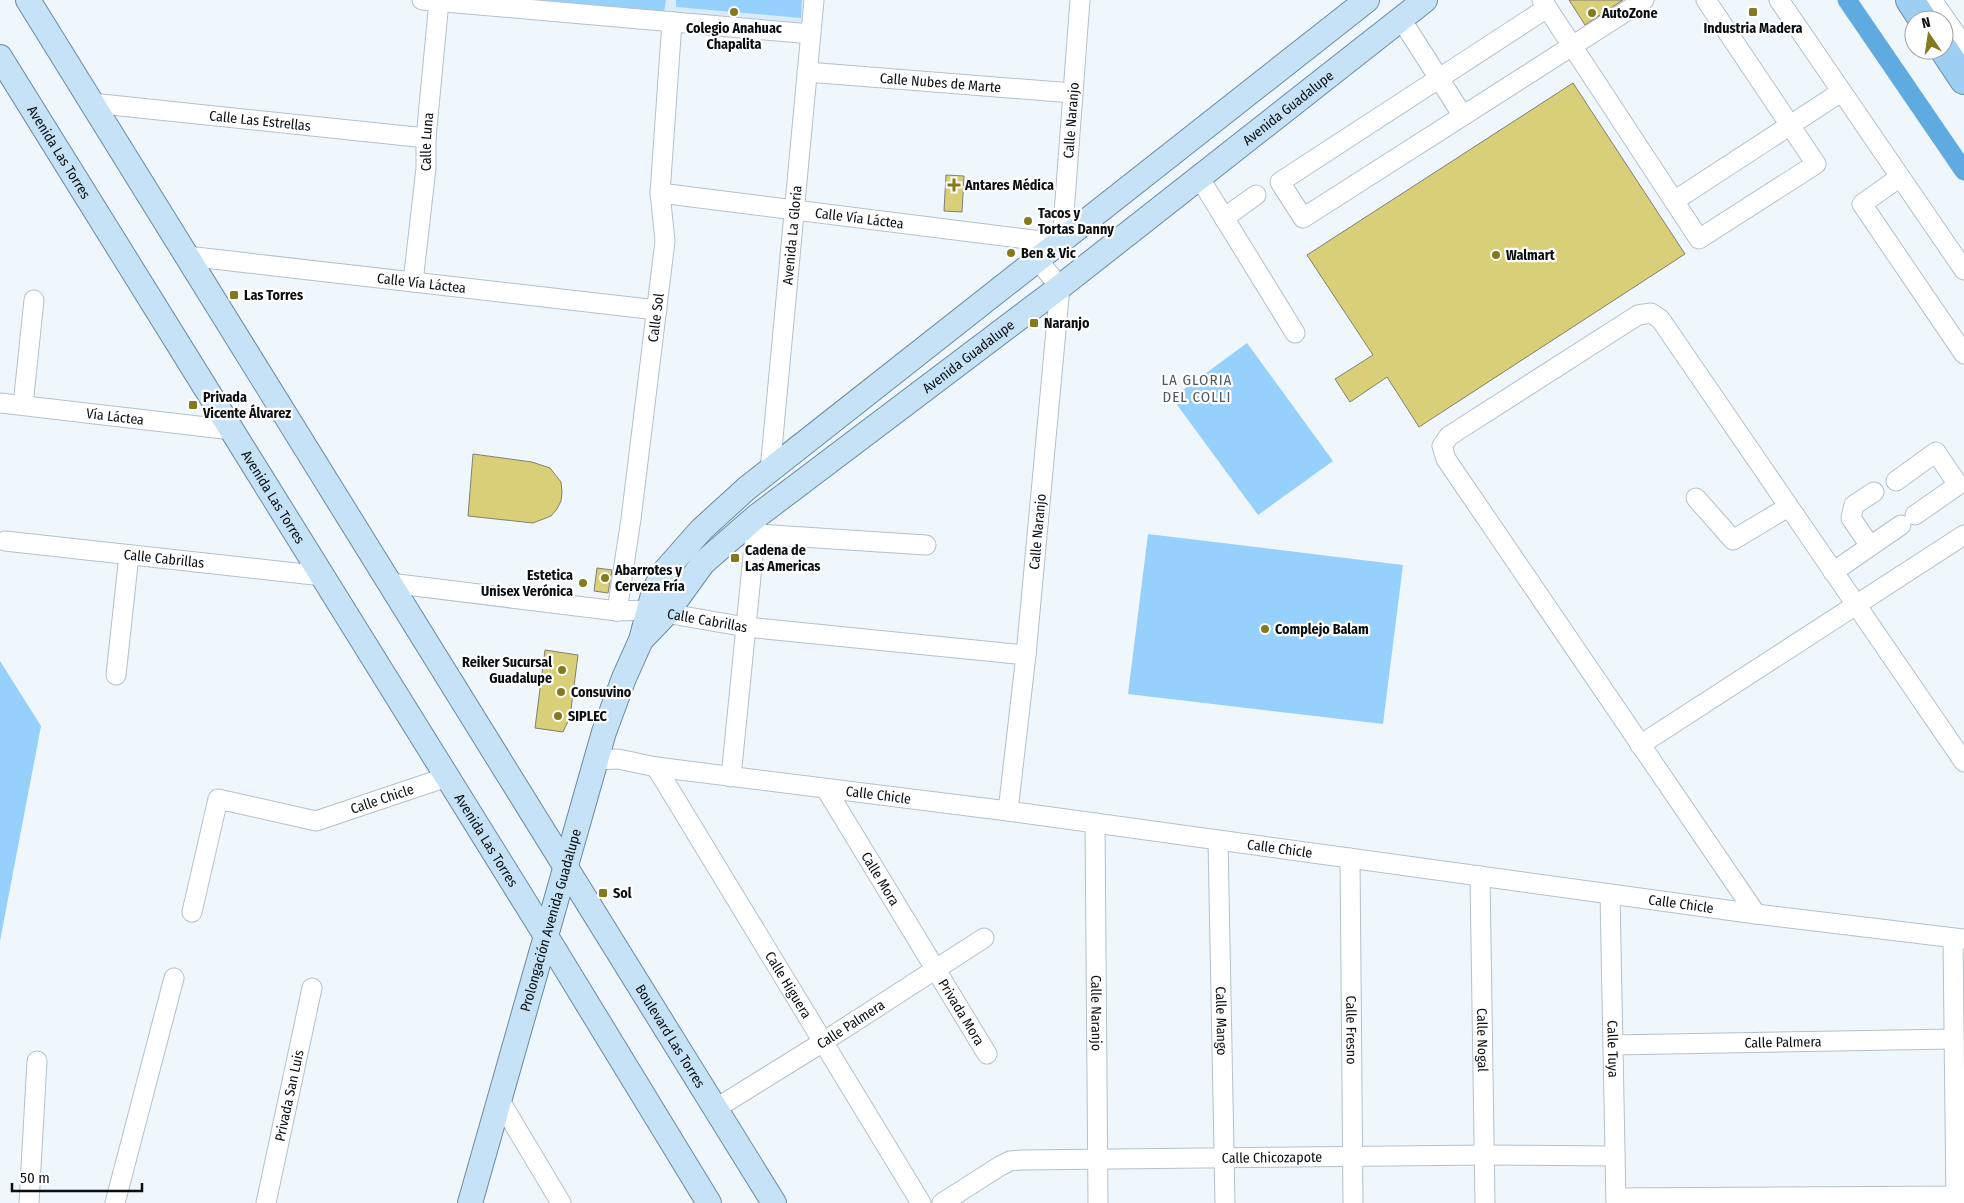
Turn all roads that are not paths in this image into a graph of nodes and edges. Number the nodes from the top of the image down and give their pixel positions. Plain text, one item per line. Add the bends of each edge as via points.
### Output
1 (28, 0) edge
2 (814, 0) edge
3 (1080, 0) edge
4 (1367, 0) edge
5 (1425, 0) edge
6 (1644, 0) edge
7 (1706, 0) edge
8 (1779, 0) edge
9 (1932, 0) edge
10 (1944, 0) edge
11 (430, 1) edge
12 (1544, 4) edge
13 (1401, 19) junction
14 (672, 22) junction
15 (1964, 29) edge
16 (811, 34) junction
17 (1572, 46) junction
18 (1964, 46) edge
19 (0, 57) edge
20 (1951, 60) edge
21 (807, 72) junction
22 (1440, 78) junction
23 (1964, 80) edge
24 (1842, 92) junction
25 (1073, 94) junction
26 (92, 103) junction
27 (1463, 116) junction
28 (1789, 126) junction
29 (426, 138) junction
30 (1198, 177) junction
31 (1900, 177) junction
32 (660, 193) junction
33 (1256, 195) dead end
34 (1674, 201) junction
35 (794, 210) junction
36 (1224, 218) junction
37 (1060, 242) junction
38 (187, 256) junction
39 (1037, 259) junction
40 (1964, 270) edge
41 (413, 282) junction
42 (1060, 287) junction
43 (34, 300) dead end
44 (657, 310) junction
45 (1296, 333) dead end
46 (1964, 354) edge
47 (0, 403) edge
48 (23, 406) junction
49 (232, 430) junction
50 (770, 470) junction
51 (1896, 481) dead end
52 (1961, 490) edge
53 (1874, 492) dead end
54 (1696, 498) dead end
55 (1788, 507) junction
56 (756, 525) junction
57 (1964, 534) edge
58 (5, 541) dead end
59 (926, 545) dead end
60 (1870, 546) junction
61 (129, 555) junction
62 (1833, 572) junction
63 (323, 576) junction
64 (390, 583) junction
65 (1856, 604) junction
66 (617, 611) junction
67 (657, 612) junction
68 (746, 627) junction
69 (1026, 655) junction
70 (116, 674) dead end
71 (1640, 745) junction
72 (596, 760) junction
73 (1964, 762) edge
74 (656, 767) junction
75 (447, 777) junction
76 (731, 777) junction
77 (826, 789) junction
78 (1008, 811) junction
79 (1095, 822) junction
80 (1218, 840) junction
81 (1350, 858) junction
82 (566, 868) junction
83 (1480, 876) junction
84 (1610, 894) junction
85 (192, 912) dead end
86 (1756, 914) junction
87 (546, 936) junction
88 (984, 938) dead end
89 (1959, 939) edge
90 (935, 969) junction
91 (174, 978) dead end
92 (312, 988) dead end
93 (1953, 1039) junction
94 (823, 1042) junction
95 (1613, 1045) junction
96 (987, 1054) dead end
97 (36, 1061) dead end
98 (1959, 1072) edge
99 (500, 1101) junction
100 (715, 1109) junction
101 (1485, 1155) junction
102 (1615, 1156) junction
103 (1353, 1157) junction
104 (1224, 1158) junction
105 (1098, 1160) junction
106 (1959, 1198) edge
107 (1616, 1200) edge
108 (29, 1203) edge
109 (115, 1203) edge
110 (266, 1203) edge
111 (470, 1203) edge
112 (561, 1203) edge
113 (709, 1203) edge
114 (774, 1203) edge
115 (921, 1203) edge
116 (942, 1203) edge
117 (1098, 1203) edge
118 (1225, 1203) edge
119 (1353, 1203) edge
120 (1485, 1203) edge

1 - 26 main road
2 - 16 street, Avenida La Gloria
3 - 25 street, Calle Naranjo
4 - 37 main road
5 - 13 main road, Avenida Guadalupe
6 - 17 street
7 - 28 street
8 - 24 street
9 - 18 street
10 - 15 street
11 - 14 street
11 - 29 street, Calle Luna
12 - 17 street
12 - 22 street
13 - 22 street
13 - 30 main road, Avenida Guadalupe
14 - 16 street
14 - 32 street, Calle Sol
16 - 21 street, Avenida La Gloria
17 - 27 street
17 - 34 street
19 - 49 main road, Avenida Las Torres
20 - 23 highway
21 - 25 street, Calle Nubes de Marte
21 - 35 street, Avenida La Gloria
22 - 27 street
22 - 27 street via 1280,182 1303,218
24 - 28 street
24 - 31 street
25 - 37 street, Calle Naranjo
26 - 29 street, Calle Las Estrellas
26 - 38 main road
28 - 34 street
28 - 34 street via 1816,164 1699,239
29 - 41 street, Calle Luna via 426,168
30 - 36 street
30 - 42 main road, Avenida Guadalupe
31 - 40 street
31 - 46 street via 1862,204
32 - 35 street, Calle Vía Láctea
32 - 44 street, Calle Sol via 665,240
33 - 36 street
35 - 37 street, Calle Vía Láctea
35 - 50 street, Avenida La Gloria
36 - 45 street
37 - 39 main road
38 - 41 street, Calle Vía Láctea
38 - 64 main road
39 - 42 street
39 - 50 main road
41 - 44 street, Calle Vía Láctea
42 - 56 main road, Avenida Guadalupe
42 - 69 street, Calle Naranjo
43 - 48 street
44 - 66 street, Calle Sol
47 - 48 street, Vía Láctea
48 - 49 street, Vía Láctea
49 - 63 main road, Avenida Las Torres
50 - 67 main road via 701,530 663,573 654,590
51 - 52 street via 1936,452
52 - 60 street
53 - 60 street via 1854,506 1851,518
54 - 55 street via 1733,540
55 - 62 street
55 - 71 street via 1660,319 1651,313 1630,320 1449,436 1442,446 1446,459
56 - 59 street
56 - 67 main road, Avenida Guadalupe via 703,563
56 - 68 street
57 - 65 street
58 - 61 street, Calle Cabrillas
60 - 62 street
61 - 63 street, Calle Cabrillas
61 - 70 street
62 - 65 street
63 - 75 main road, Avenida Las Torres
64 - 66 street, Calle Cabrillas
64 - 82 main road
65 - 71 street
65 - 73 street
66 - 67 street, Calle Cabrillas
67 - 68 street, Calle Cabrillas
67 - 72 main road, Prolongación Avenida Guadalupe via 613,705
68 - 69 street, Calle Cabrillas
68 - 76 street
69 - 78 street, Calle Naranjo
71 - 86 street
72 - 74 street, Calle Chicle via 618,759
72 - 82 main road, Prolongación Avenida Guadalupe
74 - 76 street, Calle Chicle
74 - 94 street, Calle Higuera
75 - 85 street, Calle Chicle via 316,821 218,799
75 - 87 main road, Avenida Las Torres
76 - 77 street, Calle Chicle
77 - 78 street, Calle Chicle
77 - 90 street, Calle Mora
78 - 79 street, Calle Chicle
79 - 80 street, Calle Chicle
79 - 105 street, Calle Naranjo
80 - 81 street, Calle Chicle
80 - 104 street, Calle Mango
81 - 83 street, Calle Chicle
81 - 103 street, Calle Fresno
82 - 87 main road, Prolongación Avenida Guadalupe
82 - 100 main road, Boulevard Las Torres
83 - 84 street, Calle Chicle
83 - 101 street, Calle Nogal
84 - 86 street, Calle Chicle
84 - 95 street, Calle Tuya
86 - 89 street, Calle Chicle
87 - 99 main road, Prolongación Avenida Guadalupe
87 - 113 main road
88 - 90 street, Calle Palmera
89 - 93 street
90 - 94 street, Calle Palmera
90 - 96 street, Privada Mora
91 - 109 street
92 - 110 street, Privada San Luis
93 - 95 street, Calle Palmera
93 - 98 street
94 - 100 street, Calle Palmera
94 - 115 street, Calle Higuera
95 - 102 street, Calle Tuya
97 - 108 street
98 - 106 street
99 - 111 main road, Prolongación Avenida Guadalupe
99 - 112 street
100 - 114 main road, Boulevard Las Torres
101 - 102 street, Calle Chicozapote
101 - 103 street, Calle Chicozapote
101 - 120 street, Calle Nogal
102 - 107 street, Calle Tuya
103 - 104 street, Calle Chicozapote
103 - 119 street, Calle Fresno
104 - 105 street, Calle Chicozapote
104 - 118 street, Calle Mango
105 - 116 street, Calle Chicozapote via 1010,1161
105 - 117 street, Calle Naranjo
106 - 107 street

